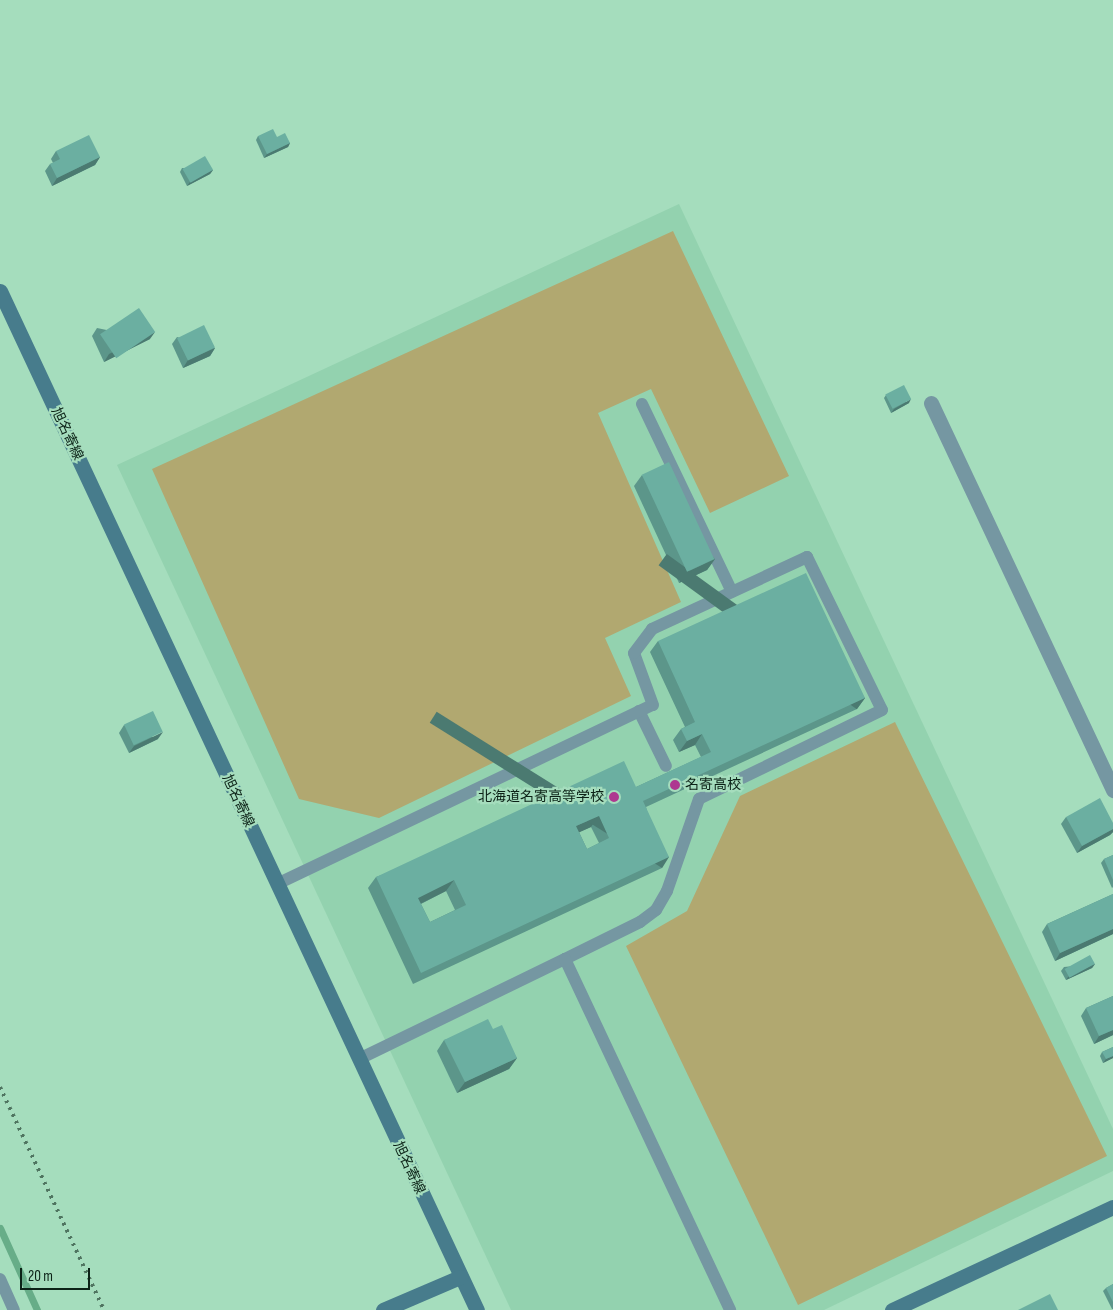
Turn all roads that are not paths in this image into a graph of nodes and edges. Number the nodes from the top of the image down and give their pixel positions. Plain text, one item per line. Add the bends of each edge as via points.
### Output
1 (0, 291) edge
2 (931, 403) dead end
3 (642, 404) dead end
4 (732, 592) junction
5 (639, 711) junction
6 (666, 766) dead end
7 (1113, 790) edge
8 (277, 884) junction
9 (565, 960) junction
10 (359, 1059) junction
11 (1113, 1207) edge
12 (460, 1277) junction
13 (0, 1279) edge
14 (14, 1310) edge
15 (383, 1310) edge
16 (477, 1310) edge
17 (730, 1310) edge
18 (892, 1310) edge

1 - 8 main road, 旭名寄線
2 - 7 street
3 - 4 lane
4 - 5 lane via 652,629 639,642 634,653 637,669 653,704
4 - 9 lane via 807,557 882,710 699,799 667,891 656,910 640,922
5 - 6 lane
5 - 8 lane
8 - 10 main road, 旭名寄線
9 - 10 lane
9 - 17 lane
10 - 12 main road, 旭名寄線
11 - 18 main road
12 - 15 main road
12 - 16 main road, 旭名寄線
13 - 14 lane

